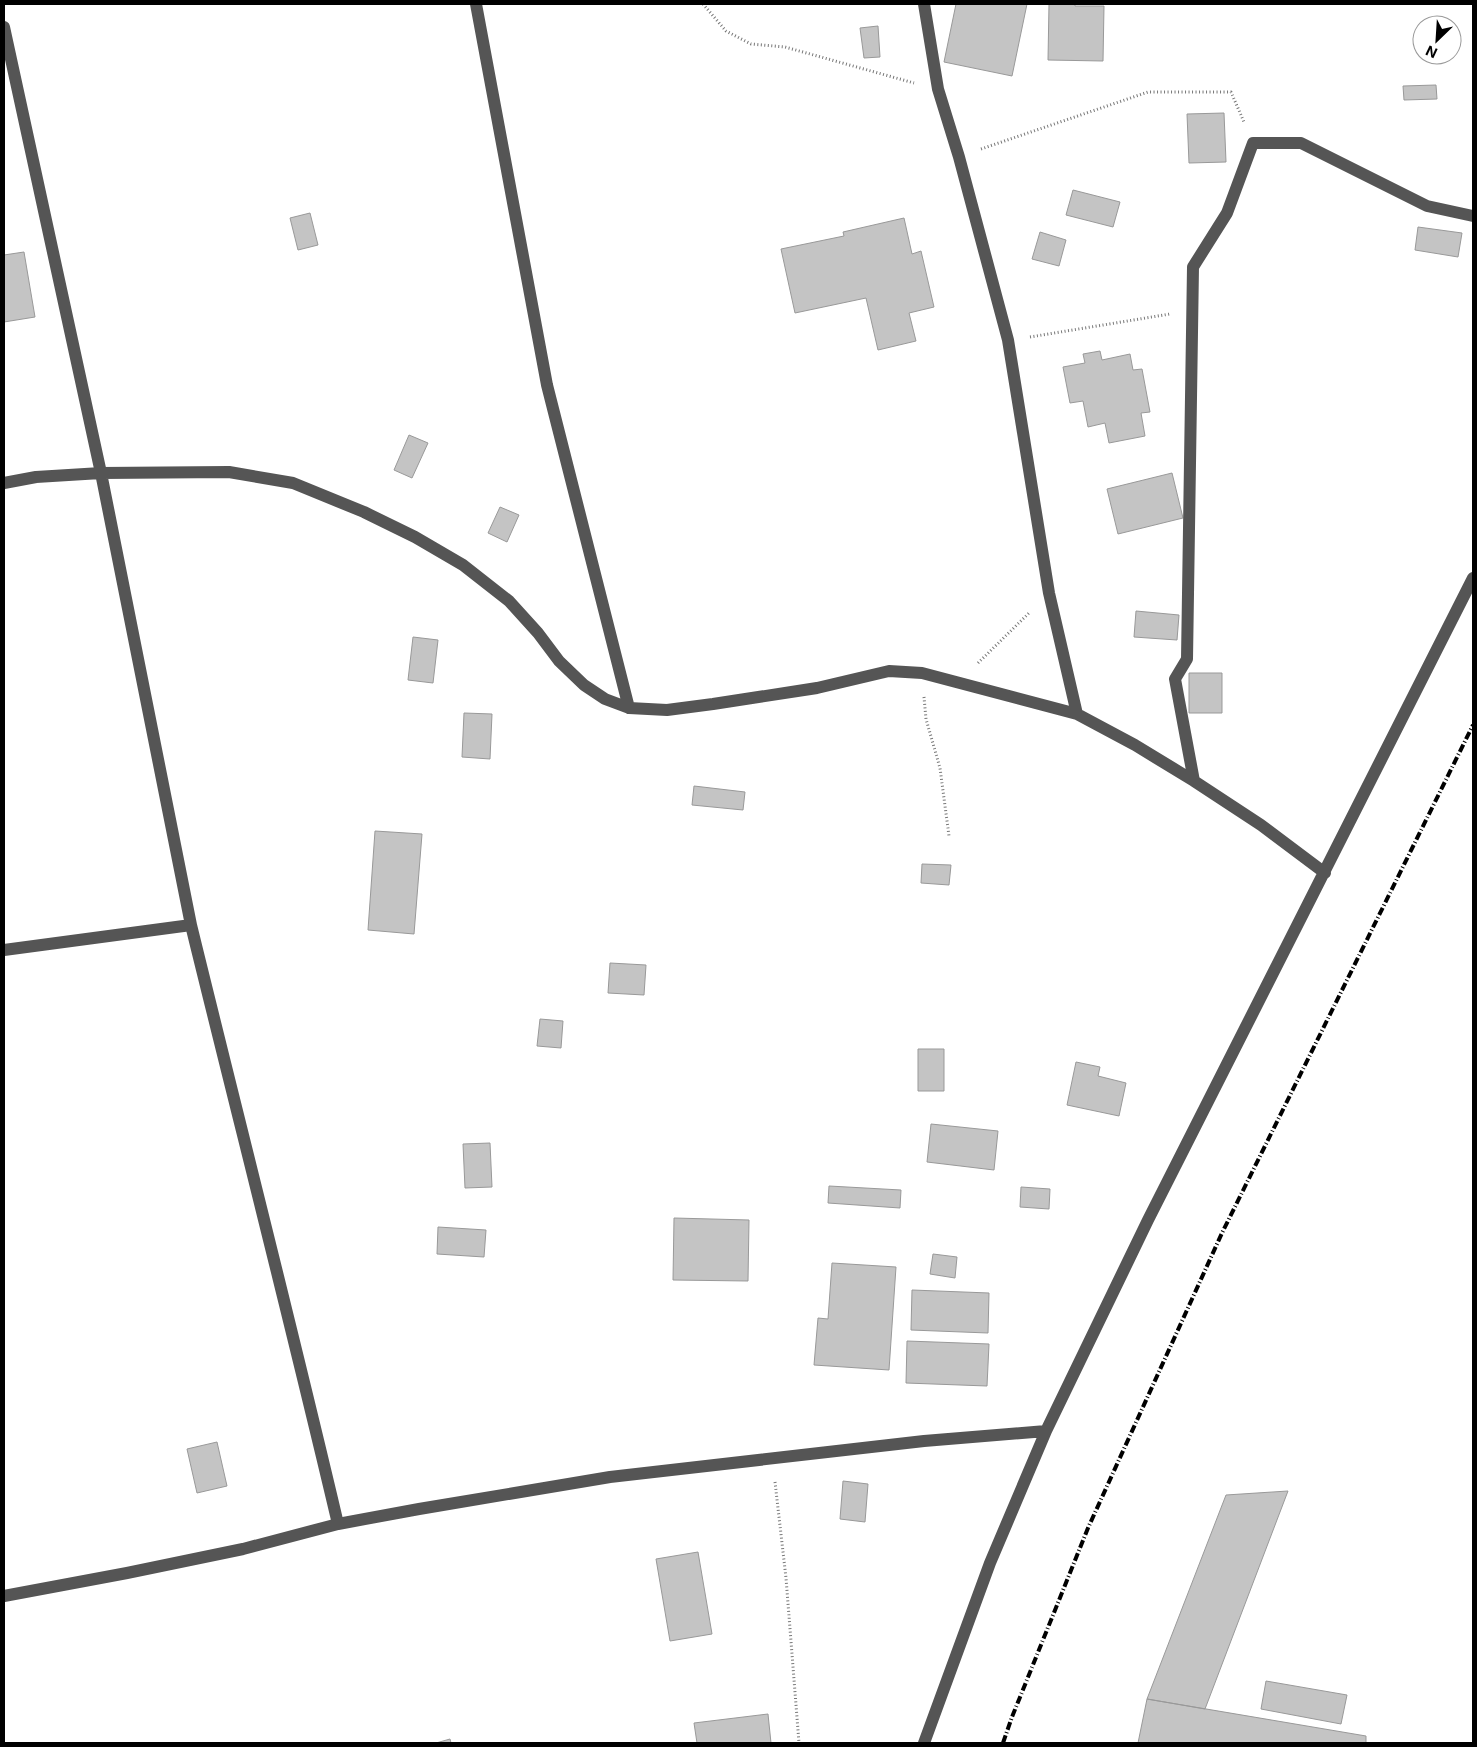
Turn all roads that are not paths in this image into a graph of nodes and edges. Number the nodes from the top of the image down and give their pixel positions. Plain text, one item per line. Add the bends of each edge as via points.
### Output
1 (476, 4) edge
2 (924, 4) edge
3 (4, 27) edge
4 (1473, 216) edge
5 (101, 473) junction
6 (4, 483) edge
7 (1473, 578) edge
8 (629, 708) junction
9 (1077, 714) junction
10 (1194, 781) junction
11 (1325, 873) junction
12 (191, 925) junction
13 (4, 950) edge
14 (1046, 1430) junction
15 (338, 1524) junction
16 (4, 1596) edge
17 (924, 1743) edge

1 - 8 street via 547,385
2 - 9 street via 938,90 1008,340 1049,593
3 - 5 street
4 - 10 street via 1427,206 1301,142 1253,143 1227,213 1194,267 1187,659 1175,679
5 - 6 street via 36,477
5 - 8 street via 229,472 293,484 364,512 463,565 509,601 559,661 584,685
5 - 12 street
7 - 11 street
8 - 9 street via 667,710 713,704 816,688 889,671 922,674
9 - 10 street
10 - 11 street
11 - 14 street via 1148,1220
12 - 13 street
12 - 15 street
14 - 15 street via 610,1477
14 - 17 street via 990,1563
15 - 16 street via 243,1549

